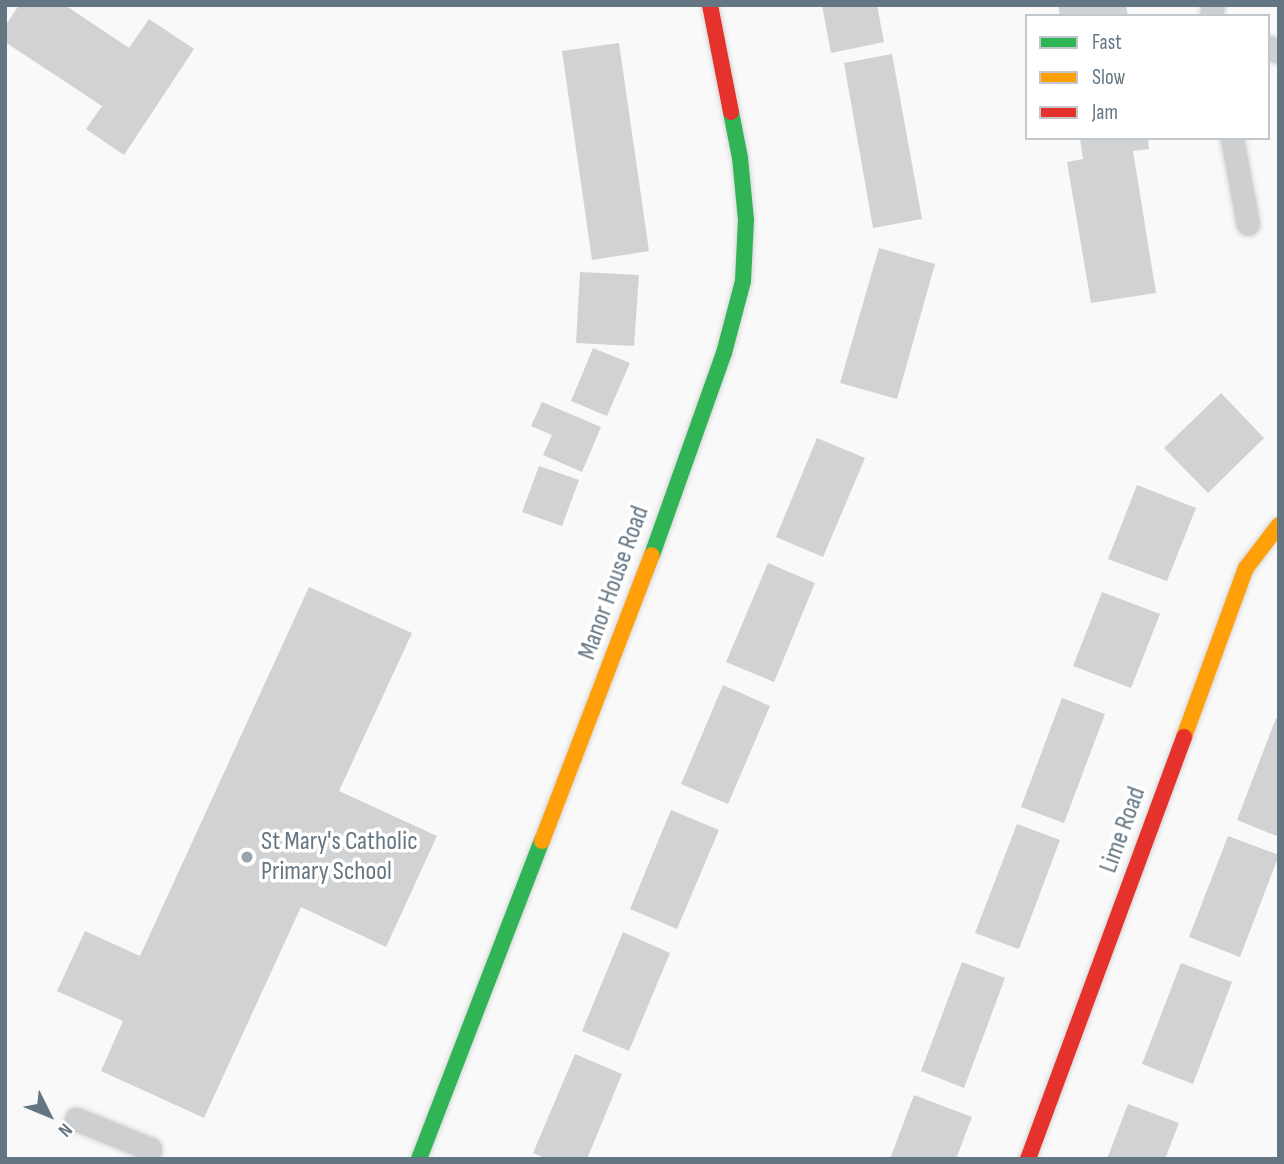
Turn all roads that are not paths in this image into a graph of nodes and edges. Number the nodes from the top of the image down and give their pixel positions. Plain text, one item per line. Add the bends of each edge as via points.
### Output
1 (710, 5) edge
2 (1232, 140) edge
3 (1248, 224) dead end
4 (1279, 525) edge
5 (76, 1119) dead end
6 (147, 1159) edge
7 (419, 1159) edge
8 (1028, 1159) edge

1 - 7 main road, Manor House Road via 740,158 746,220 743,281 724,353 646,572
2 - 3 lane
4 - 8 main road, Lime Road via 1246,568
5 - 6 lane via 150,1149

